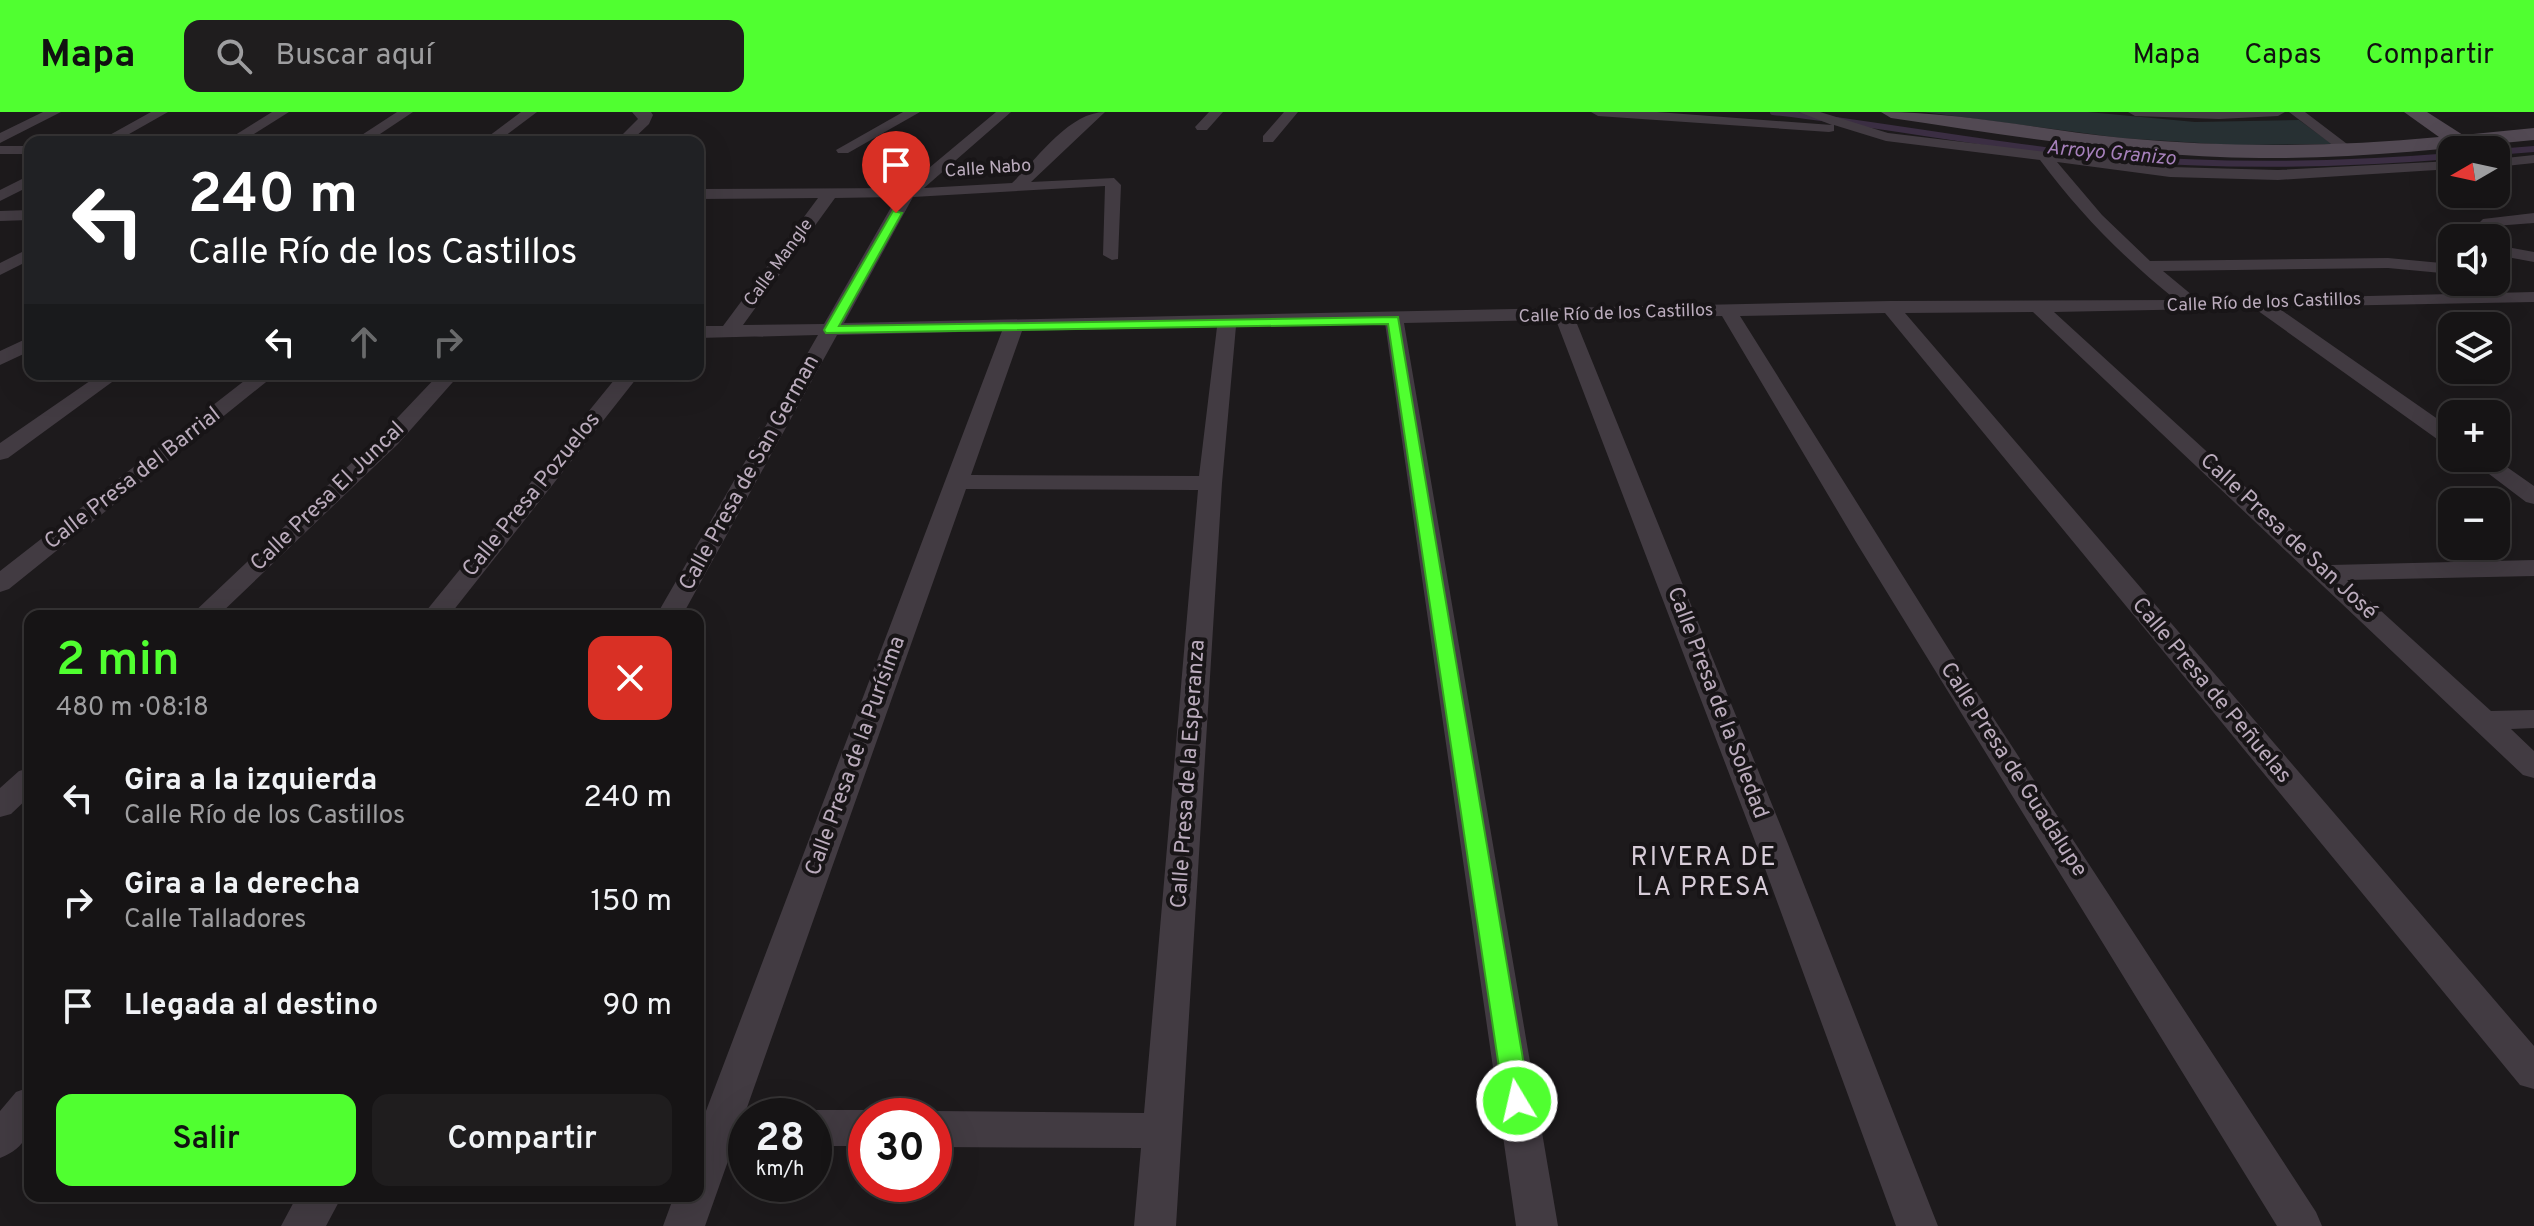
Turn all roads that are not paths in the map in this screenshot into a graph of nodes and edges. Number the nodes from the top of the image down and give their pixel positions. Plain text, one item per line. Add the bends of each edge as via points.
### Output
1 (54, 112) edge
2 (161, 112) edge
3 (282, 112) edge
4 (406, 112) edge
5 (530, 112) edge
6 (639, 112) edge
7 (913, 112) edge
8 (1004, 112) edge
9 (1098, 112) edge
10 (1216, 112) edge
11 (1291, 112) edge
12 (1598, 112) edge
13 (1806, 112) edge
14 (1891, 112) edge
15 (2135, 112) edge
16 (2278, 112) edge
17 (2296, 112) edge
18 (2414, 112) edge
19 (2180, 113) edge
20 (1202, 127) dead end
21 (1863, 131) junction
22 (2534, 134) edge
23 (115, 136) edge
24 (241, 136) edge
25 (368, 136) edge
26 (496, 136) edge
27 (628, 136) edge
28 (2451, 136) edge
29 (2510, 137) edge
30 (0, 139) edge
31 (1268, 139) dead end
32 (2438, 144) edge
33 (0, 150) edge
34 (24, 150) edge
35 (843, 150) dead end
36 (2348, 150) junction
37 (2046, 158) junction
38 (2534, 159) edge
39 (2510, 162) edge
40 (2438, 166) edge
41 (24, 183) edge
42 (1017, 187) junction
43 (830, 193) junction
44 (704, 194) edge
45 (907, 194) junction
46 (0, 196) edge
47 (24, 215) edge
48 (0, 216) edge
49 (2534, 218) edge
50 (2487, 224) edge
51 (2510, 253) edge
52 (1112, 255) dead end
53 (24, 256) edge
54 (2534, 257) edge
55 (2438, 262) edge
56 (2144, 266) junction
57 (2427, 266) junction
58 (2438, 267) edge
59 (0, 270) edge
60 (2510, 280) dead end
61 (2534, 288) edge
62 (2534, 297) edge
63 (2260, 304) junction
64 (2194, 306) junction
65 (1890, 307) junction
66 (2040, 309) junction
67 (1728, 311) junction
68 (1564, 316) junction
69 (1394, 320) junction
70 (1227, 323) junction
71 (1014, 326) junction
72 (830, 330) junction
73 (704, 332) edge
74 (728, 332) junction
75 (24, 337) edge
76 (0, 359) edge
77 (104, 380) edge
78 (258, 380) edge
79 (444, 380) edge
80 (625, 380) edge
81 (2438, 429) edge
82 (0, 453) edge
83 (2499, 472) edge
84 (957, 482) junction
85 (1210, 483) junction
86 (2534, 497) edge
87 (2534, 568) edge
88 (2326, 573) junction
89 (0, 584) edge
90 (209, 610) edge
91 (440, 610) edge
92 (672, 610) edge
93 (2534, 719) edge
94 (2484, 721) junction
95 (2534, 768) edge
96 (24, 784) edge
97 (0, 806) edge
98 (2534, 1073) edge
99 (743, 1098) edge
100 (24, 1111) edge
101 (952, 1129) edge
102 (1163, 1131) junction
103 (728, 1135) edge
104 (0, 1140) edge
105 (704, 1176) edge
106 (317, 1202) edge
107 (693, 1202) edge
108 (302, 1226) edge
109 (684, 1226) edge
110 (1155, 1226) edge
111 (1537, 1226) edge
112 (1917, 1226) edge
113 (2301, 1226) edge

1 - 30 street
2 - 23 street
3 - 24 street
4 - 25 street
5 - 26 street
6 - 27 street via 646,115 644,121
7 - 35 street
8 - 45 street
9 - 42 street
10 - 20 street
11 - 31 street
12 - 21 street
13 - 21 street
14 - 36 street via 2145,146
15 - 19 street
16 - 19 street
17 - 36 street
18 - 28 street
21 - 37 street
22 - 29 street
32 - 36 street
33 - 34 street
37 - 40 street via 2214,176
37 - 56 street via 2087,212
38 - 39 street
41 - 46 street
42 - 45 street, Calle Nabo
42 - 52 street, Calle Nabo via 1109,181
43 - 44 street, Calle Nabo
43 - 45 street, Calle Nabo
43 - 74 street, Calle Mangle
45 - 72 street, Calle Presa de San German
47 - 48 street
49 - 50 street
51 - 54 street
53 - 59 street
55 - 57 street
56 - 57 street
56 - 64 street
57 - 58 street
60 - 61 street
62 - 63 street, Calle Río de los Castillos
63 - 64 street, Calle Río de los Castillos
63 - 81 street
64 - 66 street, Calle Río de los Castillos
65 - 66 street, Calle Río de los Castillos
65 - 67 street, Calle Río de los Castillos
65 - 98 street, Calle Presa de Peñuelas
66 - 88 street, Calle Presa de San José
67 - 68 street, Calle Río de los Castillos
67 - 113 street, Calle Presa de Guadalupe via 1845,510
68 - 69 street, Calle Río de los Castillos
68 - 112 street, Calle Presa de la Soledad
69 - 70 street, Calle Río de los Castillos
69 - 111 street
70 - 71 street, Calle Río de los Castillos
70 - 85 street, Calle Presa de la Esperanza
71 - 72 street, Calle Río de los Castillos
71 - 84 street, Calle Presa de la Purísima
72 - 74 street, Calle Río de los Castillos
72 - 92 street, Calle Presa de San German
73 - 74 street, Calle Río de los Castillos
75 - 76 street
77 - 82 street
78 - 89 street, Calle Presa del Barrial
79 - 90 street, Calle Presa El Juncal via 390,439
80 - 91 street, Calle Presa Pozuelos
83 - 86 street
84 - 85 street
84 - 99 street, Calle Presa de la Purísima
85 - 102 street, Calle Presa de la Esperanza
87 - 88 street
88 - 94 street, Calle Presa de San José
93 - 94 street
94 - 95 street, Calle Presa de San José
96 - 97 street
100 - 104 street
101 - 102 street
102 - 110 street, Calle Presa de la Esperanza
103 - 105 street, Calle Presa de la Purísima
106 - 108 street
107 - 109 street

